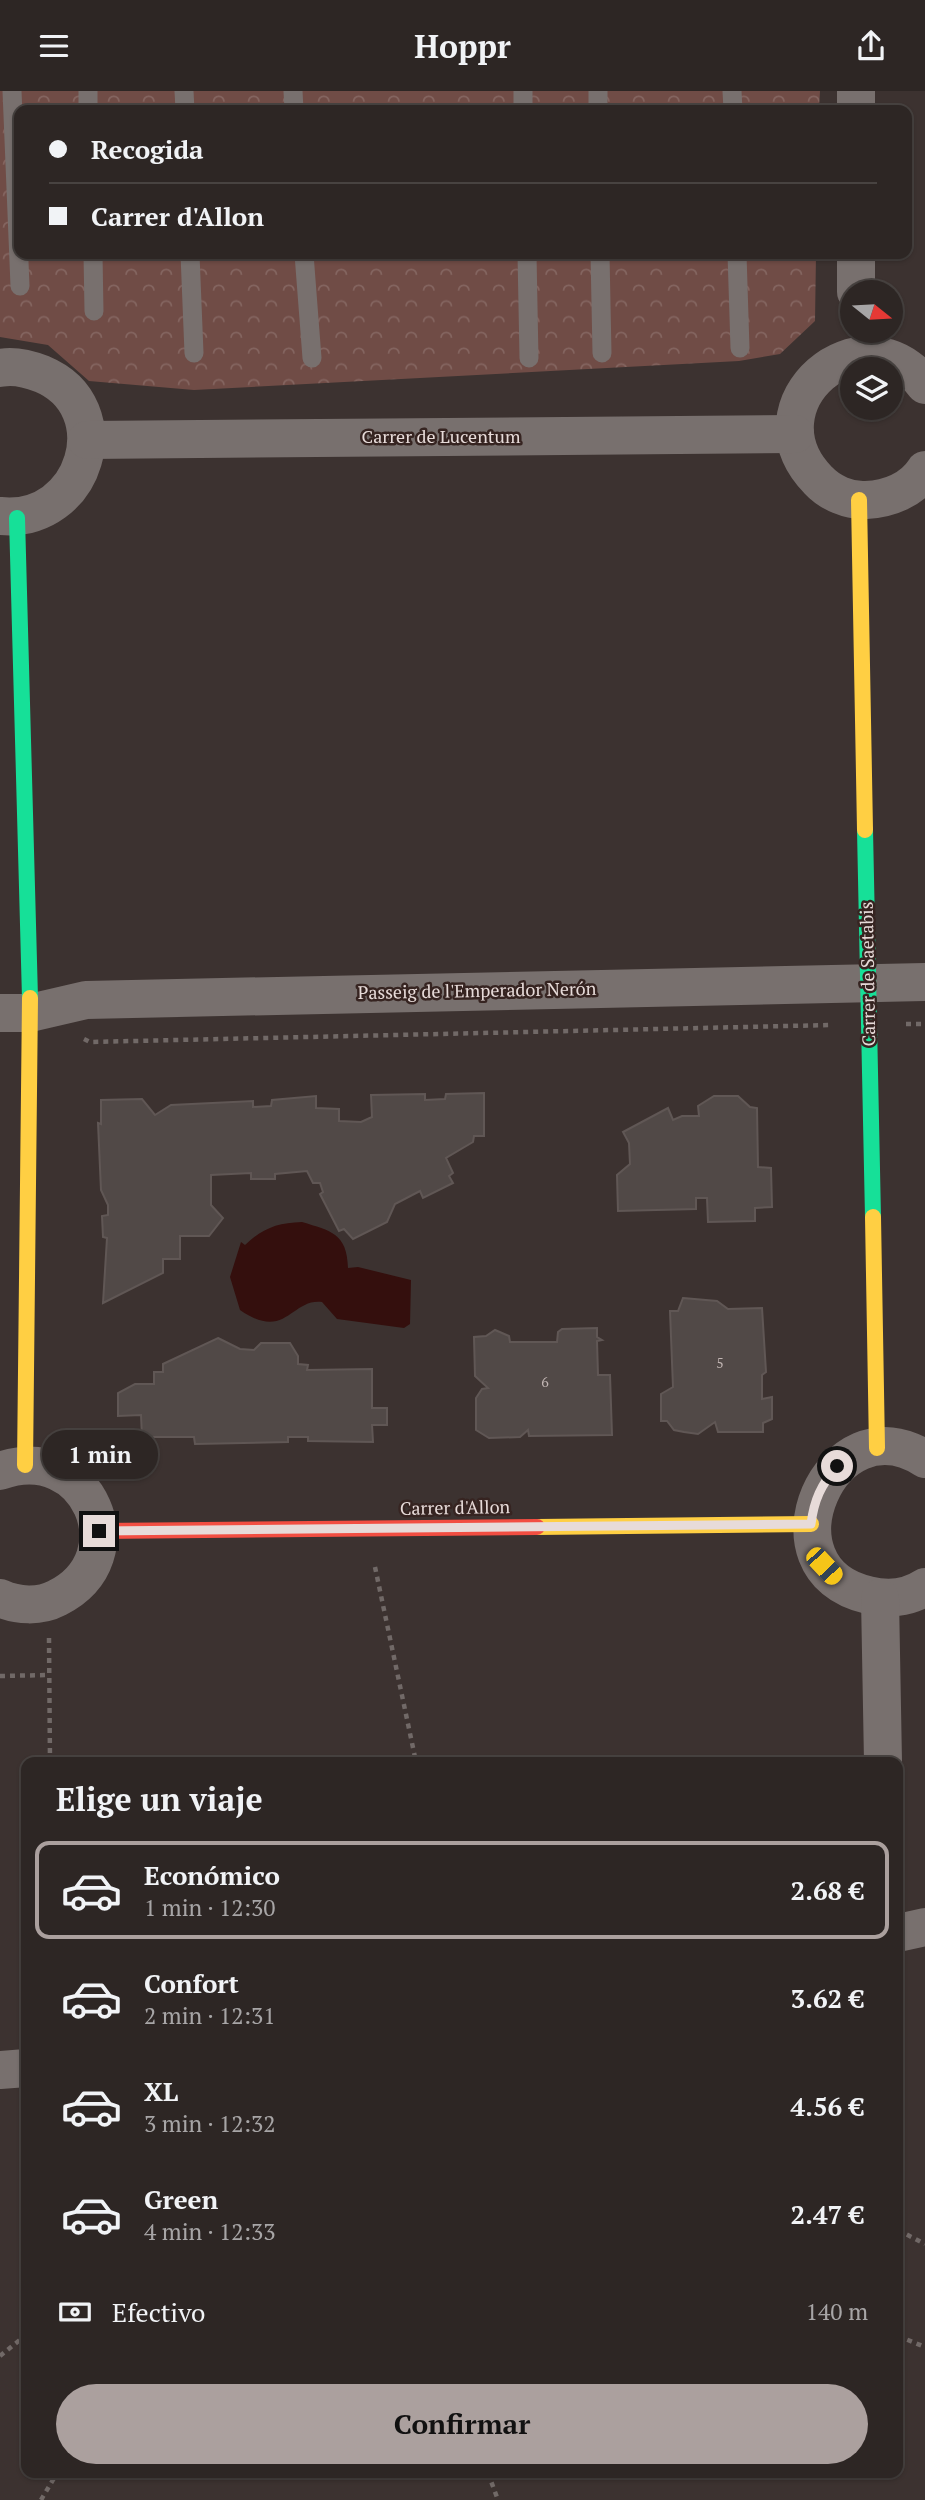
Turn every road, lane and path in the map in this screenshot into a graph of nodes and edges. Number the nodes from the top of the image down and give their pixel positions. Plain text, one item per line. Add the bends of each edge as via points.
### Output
1 (12, 91) edge
2 (14, 140) edge
3 (19, 259) edge
4 (93, 259) edge
5 (190, 259) edge
6 (304, 259) edge
7 (527, 259) edge
8 (600, 259) edge
9 (737, 259) edge
10 (856, 259) edge
11 (856, 280) edge
12 (20, 286) dead end
13 (94, 311) dead end
14 (856, 343) edge
15 (740, 348) dead end
16 (194, 353) dead end
17 (602, 353) dead end
18 (312, 358) dead end
19 (529, 358) dead end
20 (0, 368) edge
21 (925, 385) edge
22 (795, 434) junction
23 (87, 440) junction
24 (925, 470) edge
25 (859, 500) junction
26 (8, 517) edge
27 (868, 982) junction
28 (925, 982) edge
29 (15, 1013) edge
30 (877, 1448) junction
31 (925, 1459) edge
32 (12, 1468) edge
33 (811, 1524) junction
34 (367, 1528) junction
35 (99, 1531) junction
36 (925, 1587) edge
37 (0, 1598) edge
38 (880, 1598) junction
39 (49, 1602) junction
40 (0, 1675) edge
41 (49, 1675) junction
42 (50, 1757) edge
43 (415, 1757) edge
44 (883, 1757) edge
45 (925, 1927) edge
46 (903, 1932) edge
47 (21, 2068) edge
48 (0, 2070) edge
49 (903, 2233) edge
50 (925, 2244) edge
51 (903, 2338) edge
52 (21, 2339) edge
53 (925, 2347) edge
54 (0, 2356) edge
55 (54, 2478) edge
56 (490, 2478) edge
57 (41, 2500) edge
58 (498, 2500) edge

1 - 2 lane
3 - 12 lane
4 - 13 lane
5 - 16 lane
6 - 18 lane
7 - 19 lane
8 - 17 lane
9 - 15 lane
10 - 11 street
14 - 21 street via 899,362
14 - 22 street via 817,374 804,392 796,412
20 - 23 street via 29,369 51,378 70,395 82,416
22 - 23 street, Carrer de Lucentum
22 - 25 street via 804,462 822,485
23 - 26 street via 79,473 59,501 39,513
24 - 25 street via 904,490 882,499
25 - 27 street, Carrer de Saetabis
26 - 29 street
27 - 28 street, Passeig de l'Emperador Nerón
27 - 29 street, Passeig de l'Emperador Nerón via 86,1000
27 - 30 street, Carrer de Saetabis
29 - 32 street
30 - 31 street via 897,1448
30 - 33 street via 855,1454 837,1466 814,1502
32 - 35 street via 47,1466 67,1475 84,1490
33 - 34 street, Carrer d'Allon
33 - 38 street via 824,1566 839,1582
34 - 35 street, Carrer d'Allon
34 - 43 path
35 - 39 street via 96,1554 86,1575
36 - 38 street via 902,1597
37 - 39 street via 26,1605
38 - 44 street
39 - 41 path
40 - 41 path
41 - 42 path
45 - 46 street
47 - 48 street
49 - 50 path
51 - 53 path
52 - 54 path
55 - 57 path
56 - 58 path

